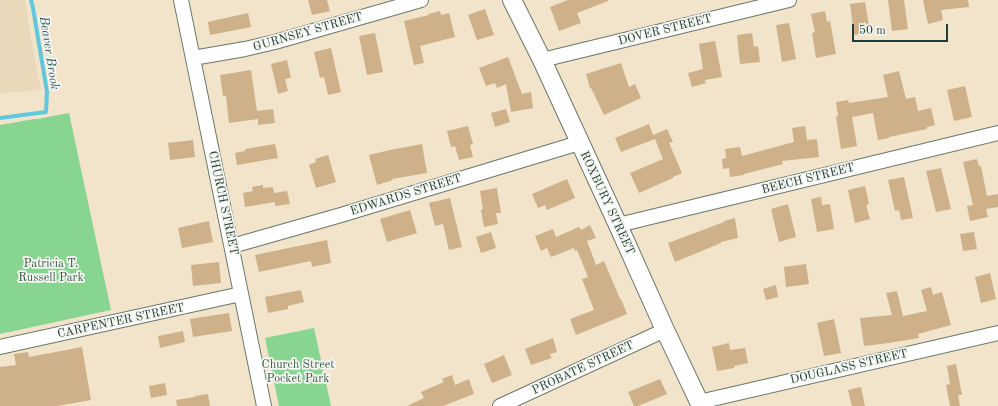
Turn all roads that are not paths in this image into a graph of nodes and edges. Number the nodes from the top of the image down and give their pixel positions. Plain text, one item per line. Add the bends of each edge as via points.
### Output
1 (181, 0) edge
2 (421, 0) edge
3 (512, 0) edge
4 (789, 0) edge
5 (193, 58) junction
6 (542, 60) junction
7 (998, 133) edge
8 (579, 143) junction
9 (618, 225) junction
10 (232, 246) junction
11 (241, 294) junction
12 (665, 330) junction
13 (998, 332) edge
14 (0, 347) edge
15 (700, 404) edge
16 (264, 406) edge
17 (500, 406) edge

1 - 5 street, CHURCH STREET
2 - 5 street, GURNSEY STREET via 276,42
3 - 6 street, ROXBURY STREET
4 - 6 street, DOVER STREET
5 - 10 street, CHURCH STREET
6 - 8 street, ROXBURY STREET
7 - 9 street, BEECH STREET
8 - 9 street, ROXBURY STREET
8 - 10 street, EDWARDS STREET
9 - 12 street, ROXBURY STREET
10 - 11 street, CHURCH STREET
11 - 14 street, CARPENTER STREET
11 - 16 street, CHURCH STREET
12 - 15 street, ROXBURY STREET
12 - 17 street, PROBATE STREET
13 - 15 street, DOUGLASS STREET

